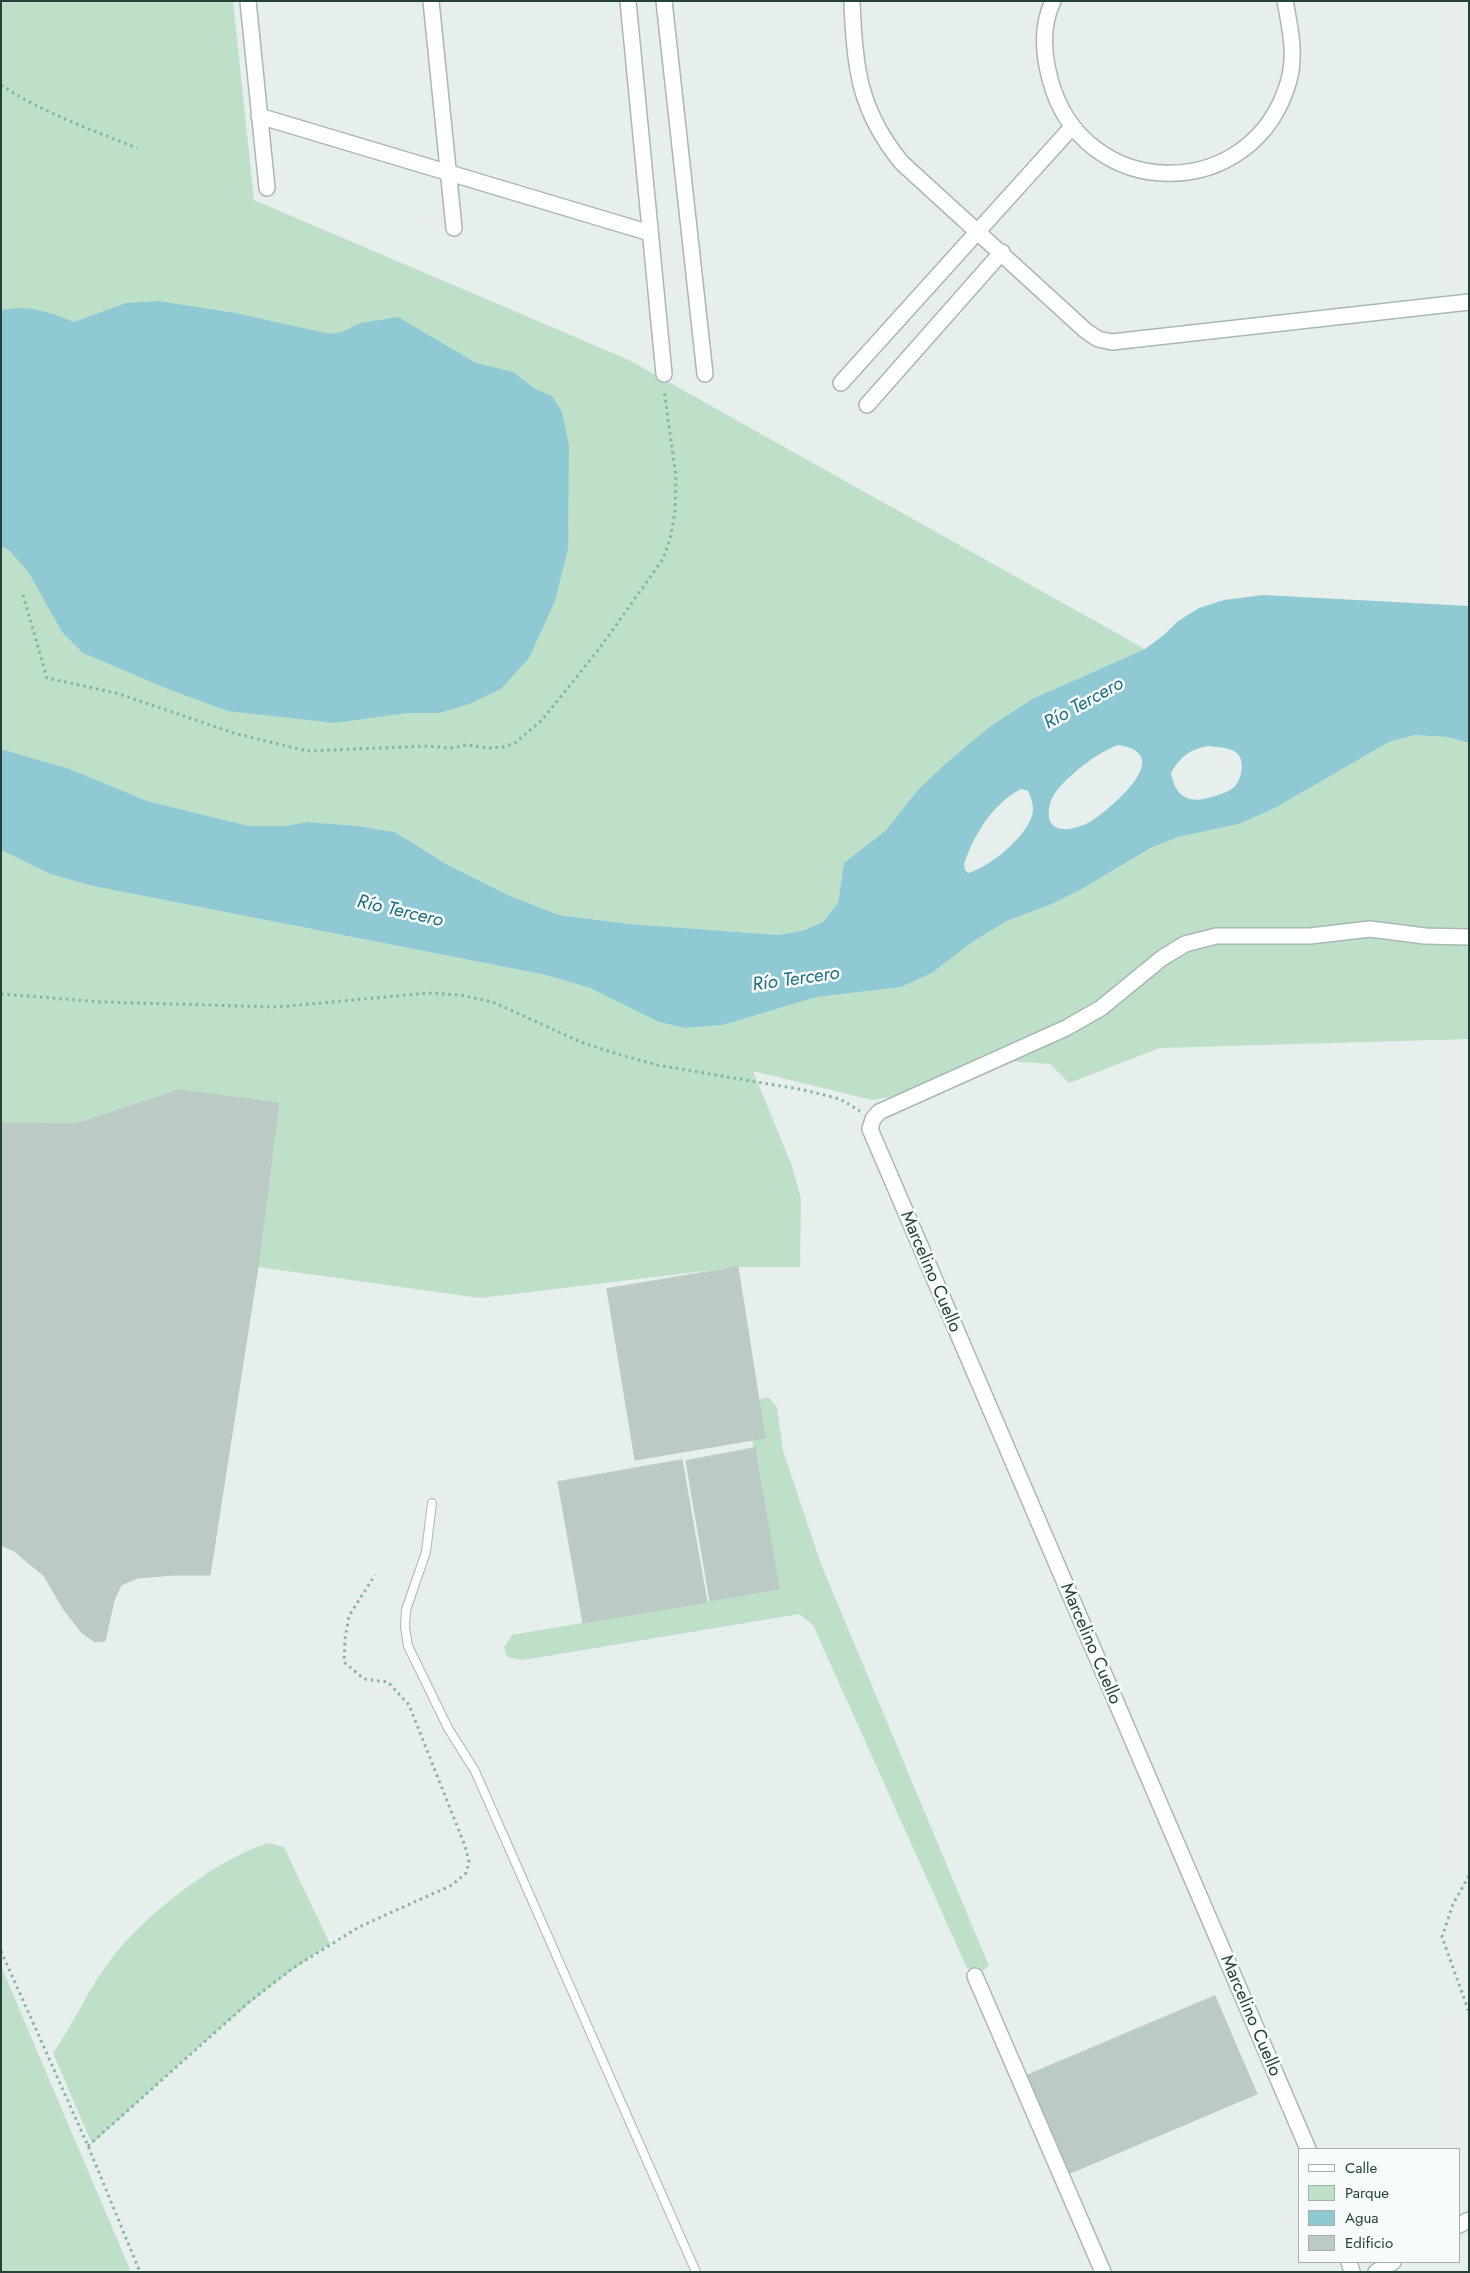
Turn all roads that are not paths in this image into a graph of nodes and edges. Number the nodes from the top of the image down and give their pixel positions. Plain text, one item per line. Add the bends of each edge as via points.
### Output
1 (248, 1) edge
2 (431, 1) edge
3 (628, 1) edge
4 (664, 1) edge
5 (852, 1) edge
6 (1053, 1) edge
7 (1285, 1) edge
8 (259, 116) junction
9 (1072, 127) junction
10 (448, 173) junction
11 (266, 188) dead end
12 (454, 228) dead end
13 (978, 231) junction
14 (650, 234) junction
15 (1002, 252) junction
16 (1469, 302) edge
17 (664, 374) road end
18 (705, 374) dead end
19 (840, 383) dead end
20 (867, 405) dead end
21 (1469, 937) edge
22 (432, 1503) dead end
23 (975, 1976) dead end
24 (1308, 2148) edge
25 (1391, 2263) edge
26 (696, 2272) edge
27 (1103, 2272) edge
28 (1376, 2272) edge

1 - 8 street
2 - 10 street
3 - 14 street
4 - 18 street
5 - 13 street via 856,66 861,91 876,128 902,163
6 - 9 street via 1045,25 1046,66 1061,109
7 - 9 street via 1292,58 1280,104 1268,126 1227,161 1198,172 1146,171 1121,164 1096,150
8 - 10 street
8 - 11 street
9 - 13 street
10 - 12 street
10 - 14 street
13 - 15 street
13 - 19 street
14 - 17 street
15 - 16 street via 1086,331 1098,340 1112,342
15 - 20 street
21 - 24 street, Marcelino Cuello via 1425,936 1370,929 1310,936 1216,936 1185,944 1162,958 1101,1008 1066,1028 879,1112 870,1129
22 - 26 lane via 426,1552 406,1610 408,1646 448,1728 474,1770
23 - 27 street
25 - 28 street

